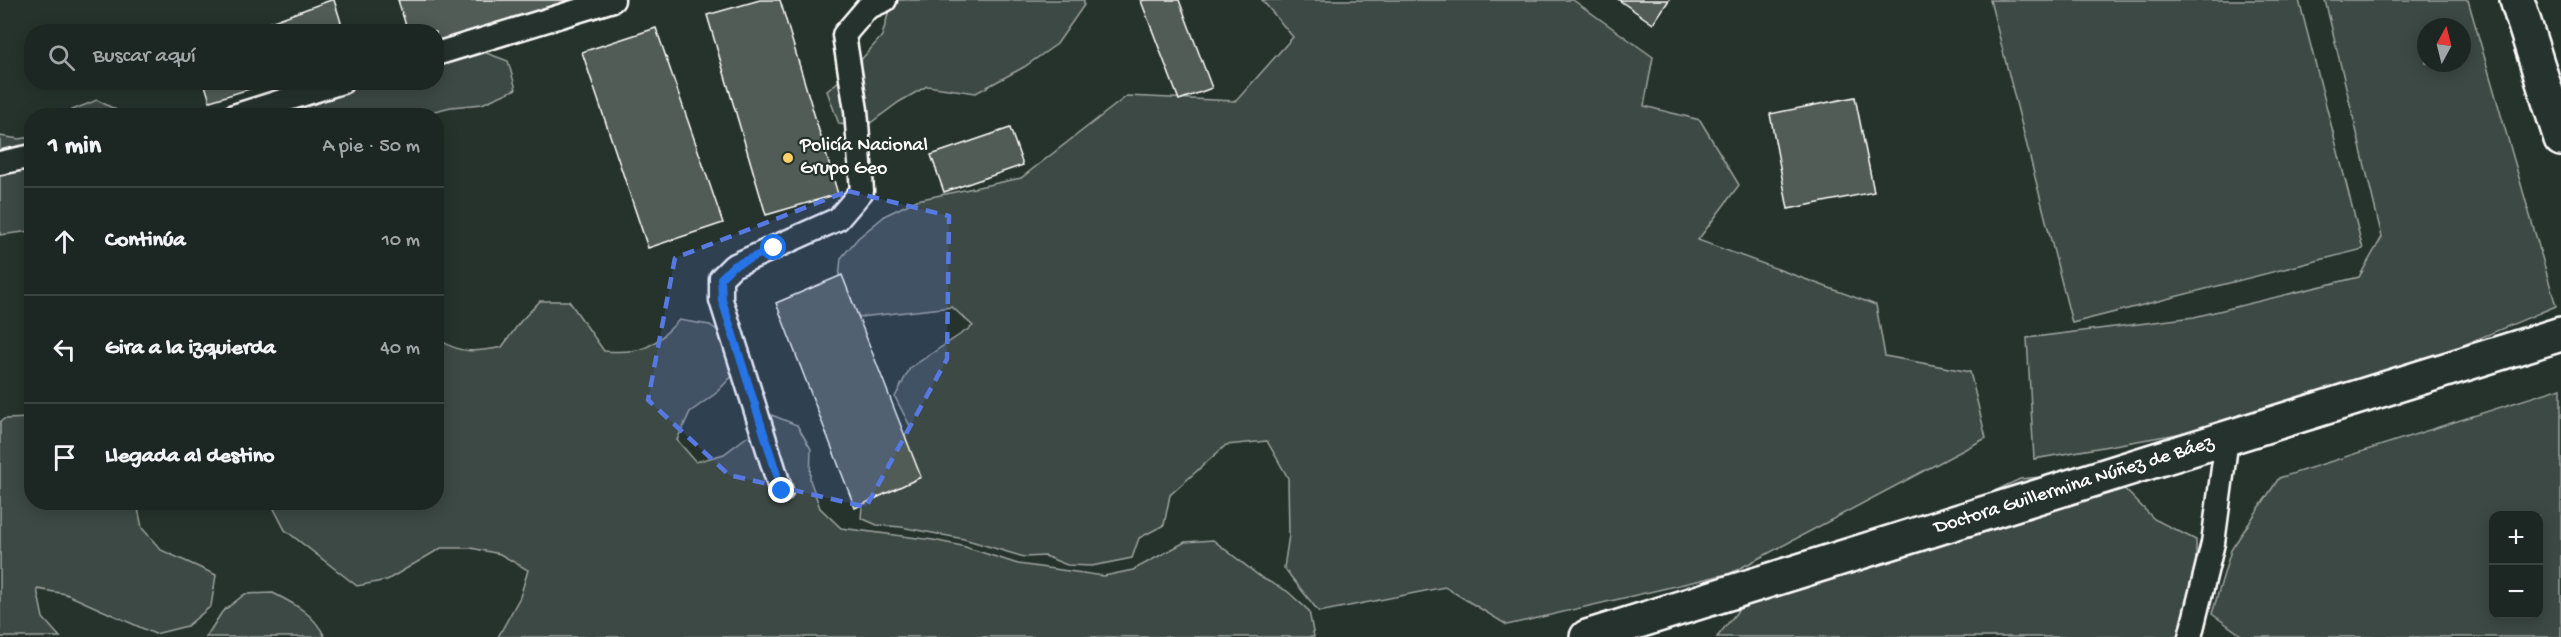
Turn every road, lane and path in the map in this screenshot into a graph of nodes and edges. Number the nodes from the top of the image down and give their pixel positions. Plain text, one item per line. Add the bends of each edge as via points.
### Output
1 (613, 0) edge
2 (885, 0) edge
3 (2517, 0) edge
4 (444, 52) edge
5 (317, 90) edge
6 (259, 108) edge
7 (2561, 139) edge
8 (24, 158) edge
9 (0, 163) edge
10 (2561, 334) edge
11 (2228, 438) junction
12 (782, 491) dead end
13 (1587, 637) edge
14 (2190, 637) edge

1 - 4 lane
2 - 12 lane via 867,8 844,34 856,110 862,191 838,219 733,266 721,278 722,300
3 - 7 street
5 - 6 lane
8 - 9 lane
10 - 11 street, Doctora Guillermina Núñez de Báez
11 - 13 street, Doctora Guillermina Núñez de Báez
11 - 14 lane via 2213,543

